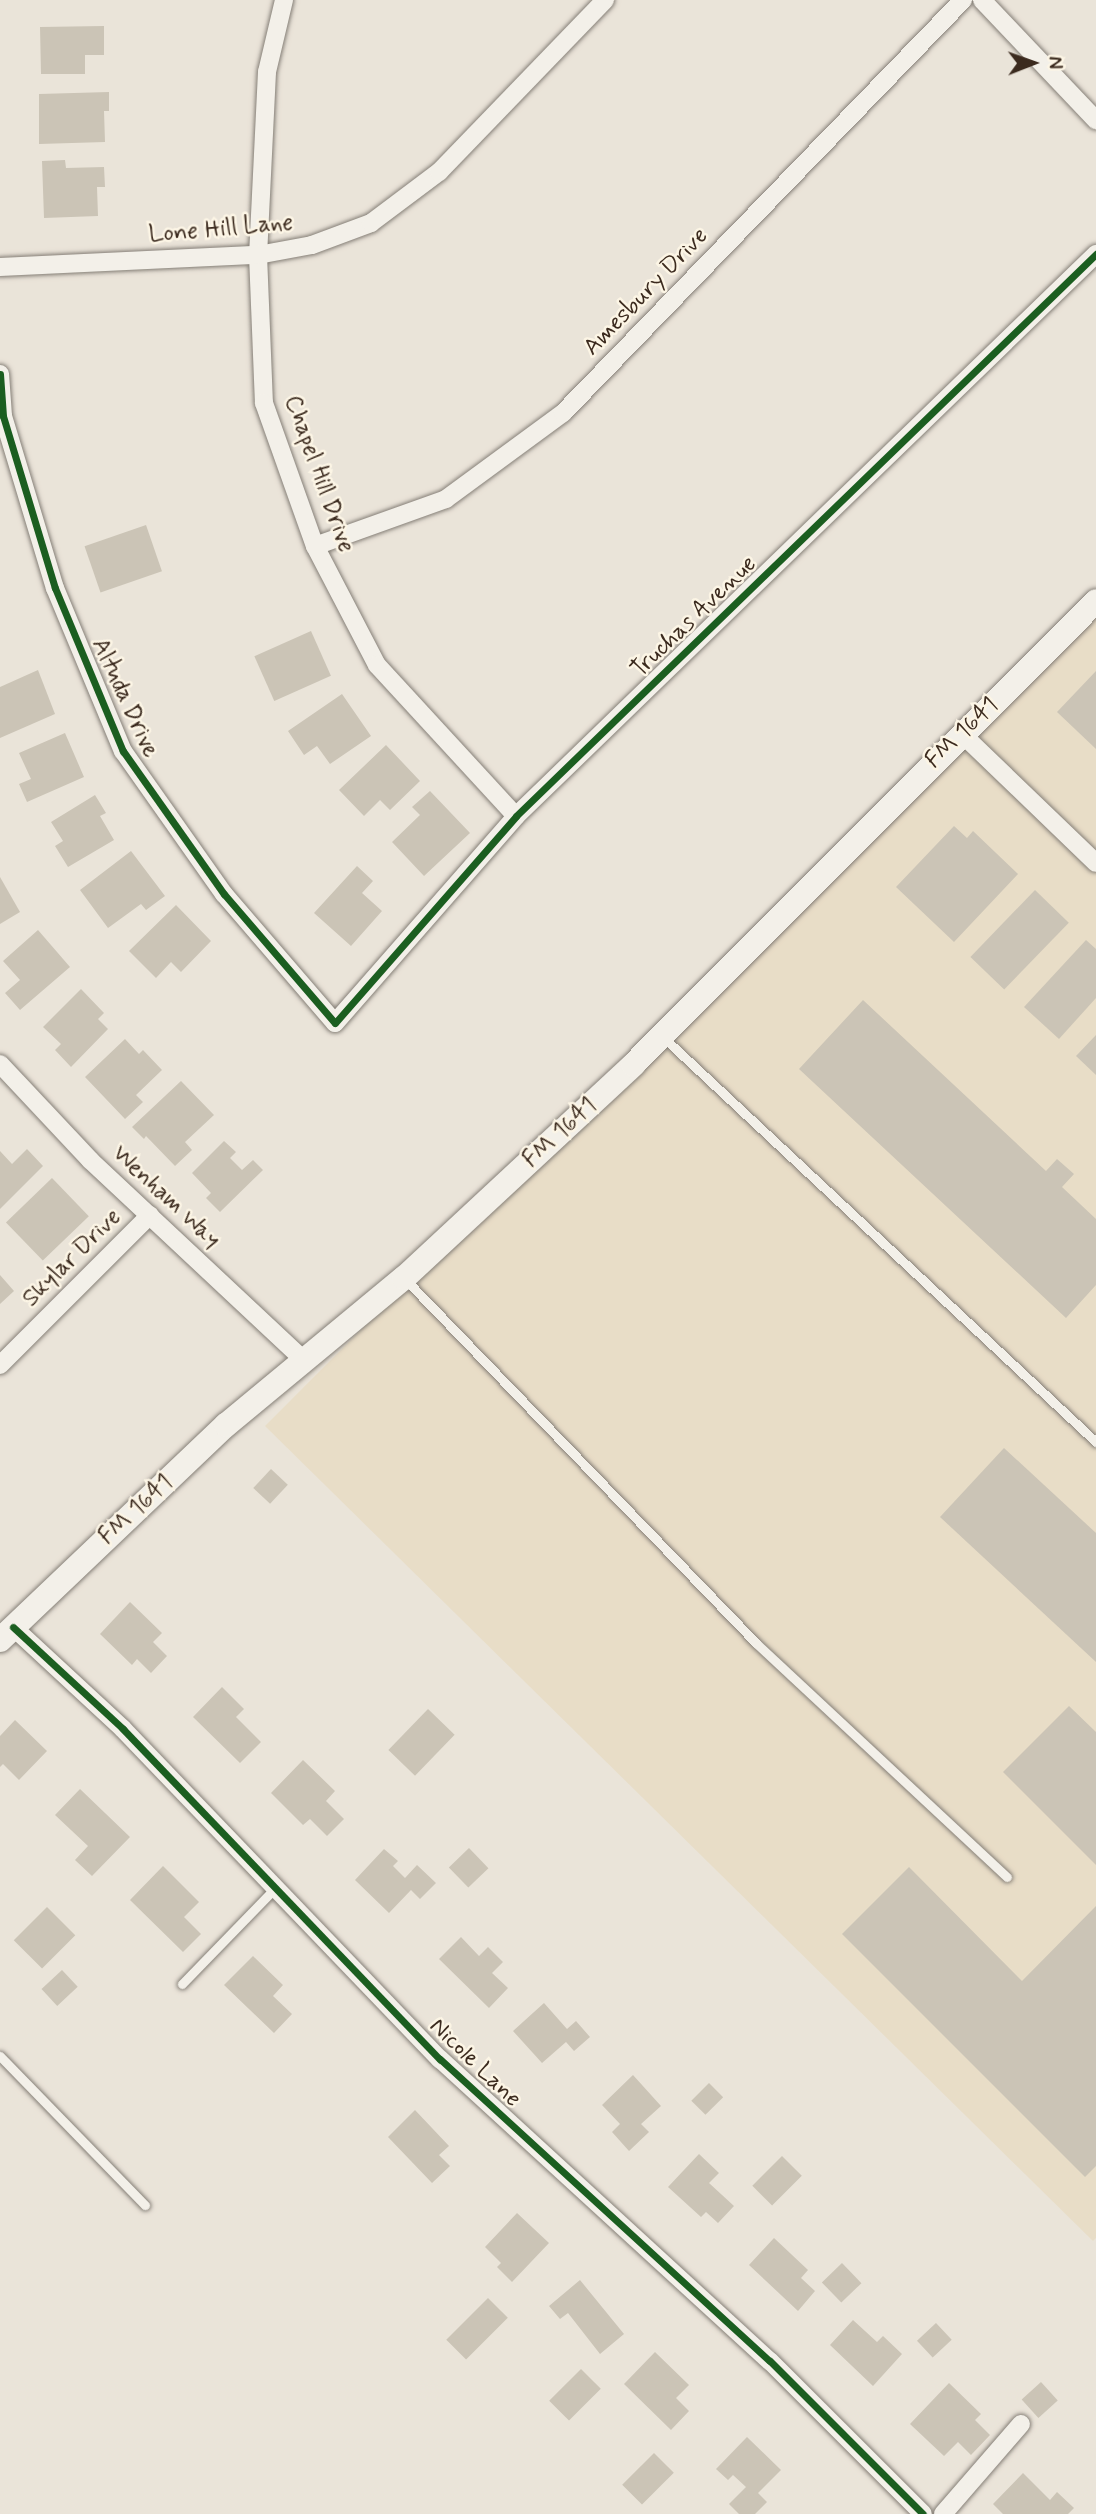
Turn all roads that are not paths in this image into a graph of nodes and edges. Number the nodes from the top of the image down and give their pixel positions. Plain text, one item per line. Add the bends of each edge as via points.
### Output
1 (284, 0) edge
2 (605, 0) edge
3 (963, 0) edge
4 (984, 1) edge
5 (1096, 120) edge
6 (1096, 254) edge
7 (258, 255) junction
8 (0, 267) edge
9 (0, 374) edge
10 (315, 546) junction
11 (1096, 601) edge
12 (961, 733) junction
13 (516, 816) junction
14 (1096, 863) edge
15 (335, 1023) joint
16 (662, 1036) junction
17 (0, 1064) edge
18 (150, 1216) junction
19 (404, 1278) junction
20 (304, 1360) junction
21 (0, 1365) edge
22 (1096, 1442) edge
23 (6, 1633) edge
24 (1007, 1877) dead end
25 (275, 1888) junction
26 (182, 1984) dead end
27 (0, 2056) edge
28 (145, 2205) dead end
29 (1021, 2424) dead end
30 (923, 2514) edge
31 (943, 2514) edge

1 - 7 street, Chapel Hill Drive via 267,72
2 - 7 street, Lone Hill Lane via 439,172 371,223 312,245
3 - 10 street, Amesbury Drive via 563,413 446,499
4 - 5 street
6 - 13 street, Truchas Avenue
7 - 8 street, Lone Hill Lane
7 - 10 street, Chapel Hill Drive via 264,403
9 - 15 street, Altuda Drive via 3,416 55,588 122,751 224,894
10 - 13 street, Chapel Hill Drive via 377,665
11 - 12 main road, FM 1641 / FM 1641
12 - 14 street
12 - 16 main road, FM 1641 / FM 1641
13 - 15 street, Truchas Avenue
16 - 19 main road, FM 1641 / FM 1641
16 - 22 lane
17 - 18 street, Wenham Way
18 - 20 street, Wenham Way
18 - 21 street, Skylar Drive
19 - 20 main road, FM 1641 / FM 1641
19 - 24 lane via 756,1643
20 - 23 main road, FM 1641 / FM 1641 via 226,1425
23 - 25 street, Nicole Lane via 123,1729
25 - 26 lane
25 - 30 street, Nicole Lane via 440,2059 770,2361
27 - 28 lane
29 - 31 street

